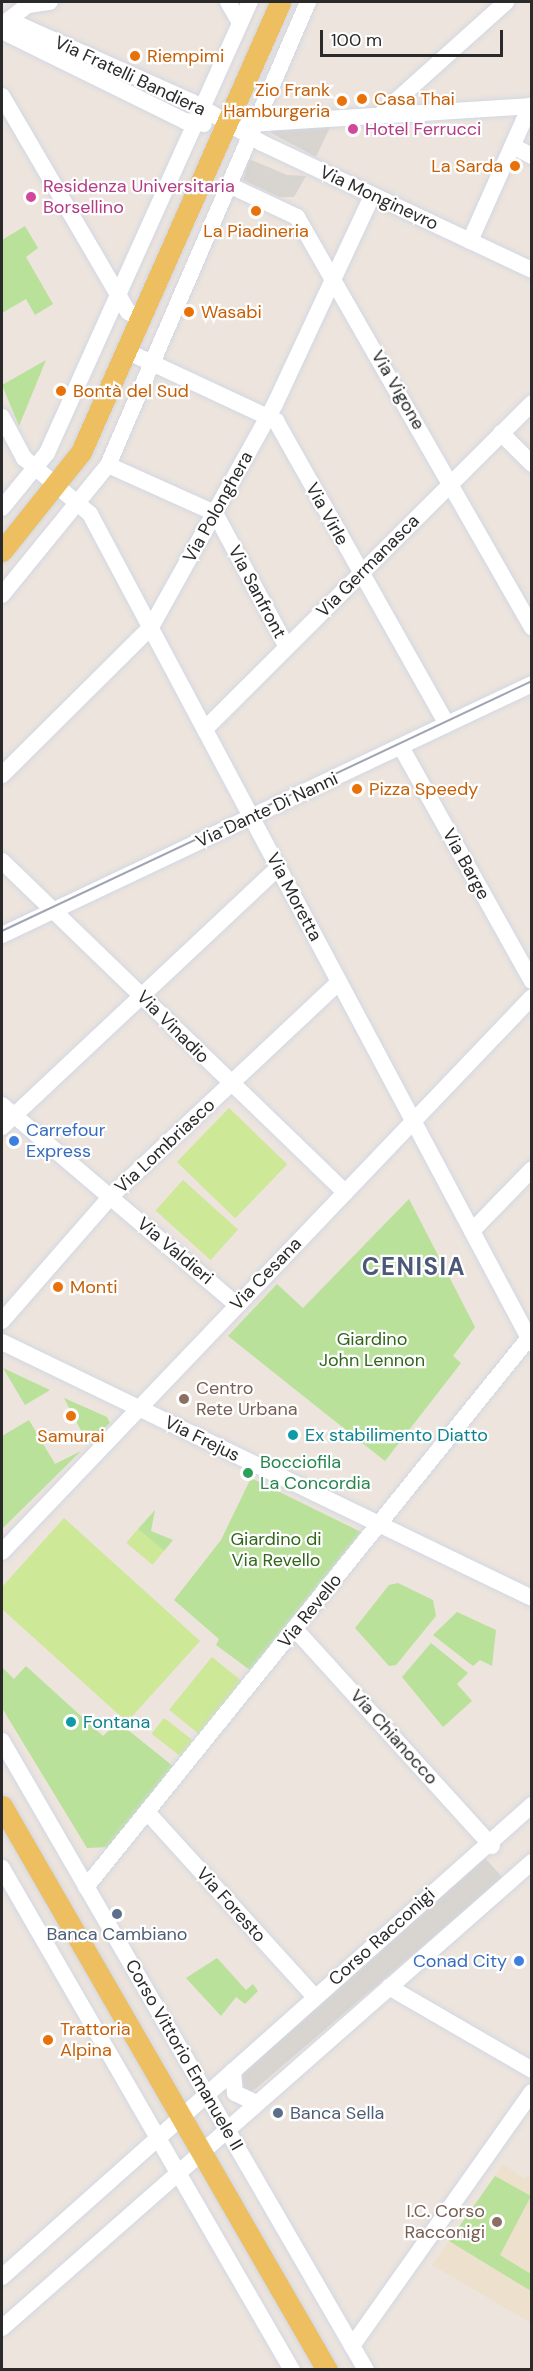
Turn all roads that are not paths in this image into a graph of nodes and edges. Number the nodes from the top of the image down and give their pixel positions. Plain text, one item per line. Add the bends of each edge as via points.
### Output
1 (49, 2) edge
2 (228, 2) edge
3 (250, 2) edge
4 (280, 2) edge
5 (308, 2) edge
6 (504, 4) edge
7 (240, 23) junction
8 (6, 28) edge
9 (2, 96) edge
10 (531, 106) edge
11 (202, 108) junction
12 (379, 116) junction
13 (195, 124) junction
14 (226, 125) junction
15 (255, 131) junction
16 (513, 146) junction
17 (531, 156) edge
18 (231, 186) junction
19 (372, 196) junction
20 (470, 241) junction
21 (531, 270) edge
22 (333, 279) junction
23 (119, 297) junction
24 (141, 318) junction
25 (126, 351) junction
26 (153, 362) junction
27 (531, 403) edge
28 (269, 415) junction
29 (2, 417) edge
30 (501, 434) junction
31 (531, 464) edge
32 (108, 465) junction
33 (34, 469) junction
34 (452, 482) junction
35 (57, 486) junction
36 (78, 502) junction
37 (2, 508) edge
38 (215, 513) junction
39 (2, 551) edge
40 (360, 574) junction
41 (2, 595) edge
42 (151, 627) junction
43 (531, 628) edge
44 (287, 647) junction
45 (531, 684) edge
46 (447, 724) junction
47 (205, 729) junction
48 (401, 747) junction
49 (2, 775) edge
50 (252, 817) junction
51 (2, 861) edge
52 (279, 868) junction
53 (53, 910) junction
54 (2, 935) edge
55 (531, 981) edge
56 (339, 982) junction
57 (143, 996) junction
58 (531, 997) edge
59 (232, 1085) junction
60 (5, 1116) edge
61 (413, 1120) junction
62 (531, 1169) edge
63 (345, 1192) junction
64 (110, 1197) junction
65 (472, 1231) junction
66 (237, 1305) junction
67 (2, 1321) edge
68 (530, 1338) edge
69 (2, 1342) edge
70 (139, 1408) junction
71 (380, 1525) junction
72 (2, 1552) edge
73 (531, 1598) edge
74 (295, 1629) junction
75 (2, 1741) edge
76 (531, 1804) edge
77 (2, 1806) edge
78 (148, 1814) junction
79 (491, 1844) junction
80 (531, 1862) edge
81 (2, 1868) edge
82 (86, 1887) junction
83 (389, 1987) junction
84 (315, 1997) junction
85 (531, 2070) edge
86 (233, 2071) junction
87 (531, 2092) edge
88 (207, 2094) junction
89 (256, 2103) junction
90 (181, 2117) junction
91 (226, 2129) junction
92 (158, 2138) junction
93 (200, 2152) junction
94 (177, 2172) junction
95 (2, 2277) edge
96 (2, 2328) edge
97 (352, 2346) junction
98 (292, 2370) edge
99 (327, 2370) edge
100 (366, 2370) edge

1 - 8 street via 28,5
2 - 7 street
3 - 7 street
4 - 14 main road
5 - 15 street
6 - 12 street
7 - 11 street
8 - 11 street, Via Fratelli Bandiera
8 - 13 street, Via Fratelli Bandiera
9 - 23 street
10 - 12 street
10 - 16 street
11 - 13 street
11 - 14 street, Via Fratelli Bandiera
12 - 15 street
13 - 14 street, Via Fratelli Bandiera
13 - 23 street
14 - 15 street, Via Monginevro
14 - 24 main road
15 - 18 street
15 - 19 street, Via Monginevro
16 - 17 street
16 - 20 street
18 - 22 street, Via Vigone via 297,218
18 - 26 street
19 - 20 street, Via Monginevro
19 - 22 street, Via Polonghera
20 - 21 street, Via Monginevro
22 - 28 street, Via Polonghera
22 - 34 street, Via Vigone
23 - 24 street via 128,312
23 - 33 street via 47,453
24 - 25 main road
25 - 26 street
25 - 35 main road via 81,452
26 - 28 street
26 - 32 street
27 - 30 street, Via Germanasca
28 - 38 street, Via Polonghera
28 - 40 street, Via Virle
29 - 33 street
30 - 31 street
30 - 34 street, Via Germanasca
32 - 36 street
32 - 38 street
33 - 35 street, Via Moretta
33 - 37 street
34 - 40 street, Via Germanasca
34 - 43 street, Via Vigone
35 - 36 street, Via Moretta
35 - 39 main road
36 - 41 street
36 - 42 street, Via Moretta via 90,514
38 - 42 street, Via Polonghera
38 - 44 street, Via Sanfront
40 - 44 street, Via Germanasca
40 - 46 street, Via Virle
42 - 47 street, Via Moretta
42 - 49 street, Via Polonghera
44 - 47 street, Via Germanasca
45 - 46 street, Via Dante Di Nanni
46 - 48 street, Via Dante Di Nanni
47 - 50 street, Via Moretta
48 - 50 street, Via Dante Di Nanni
48 - 55 street, Via Barge
50 - 52 street, Via Moretta
50 - 53 street, Via Dante Di Nanni
51 - 53 street, Via Vinadio
52 - 56 street, Via Moretta
52 - 57 street
53 - 54 street, Via Dante Di Nanni
53 - 57 street, Via Vinadio
56 - 59 street, Via Lombriasco
56 - 61 street, Via Moretta
57 - 59 street, Via Vinadio
57 - 60 street
58 - 61 street, Via Cesana
59 - 63 street, Via Vinadio
59 - 64 street, Via Lombriasco
60 - 64 street, Via Valdieri
61 - 63 street, Via Cesana
61 - 65 street, Via Moretta
62 - 65 street
63 - 66 street, Via Cesana
64 - 66 street, Via Valdieri
64 - 67 street, Via Lombriasco
65 - 68 street, Via Moretta
66 - 70 street, Via Cesana
68 - 71 street, Via Revello
69 - 70 street, Via Frejus
70 - 71 street, Via Frejus
70 - 72 street, Via Cesana
71 - 73 street, Via Frejus
71 - 74 street, Via Revello
74 - 78 street, Via Revello
74 - 79 street, Via Chianocco
75 - 82 street, Corso Vittorio Emanuele II
76 - 79 street, Corso Racconigi
77 - 90 main road, Corso Vittorio Emanuele II
78 - 82 street, Via Revello
78 - 84 street, Via Foresto
79 - 84 street, Corso Racconigi
80 - 83 street
81 - 92 street
82 - 88 street, Corso Vittorio Emanuele II
83 - 85 street
83 - 89 street
84 - 86 street, Corso Racconigi
86 - 88 street, Corso Racconigi
86 - 89 street via 234,2093
87 - 97 street
88 - 90 street, Corso Racconigi
88 - 91 street, Corso Vittorio Emanuele II
89 - 91 street
90 - 92 street, Corso Racconigi
90 - 93 main road, Corso Vittorio Emanuele II
91 - 93 street
91 - 97 street, Corso Vittorio Emanuele II
92 - 94 street
92 - 95 street, Corso Racconigi
93 - 94 street
93 - 99 main road, Corso Vittorio Emanuele II
94 - 96 street
94 - 98 street
97 - 100 street, Corso Vittorio Emanuele II

